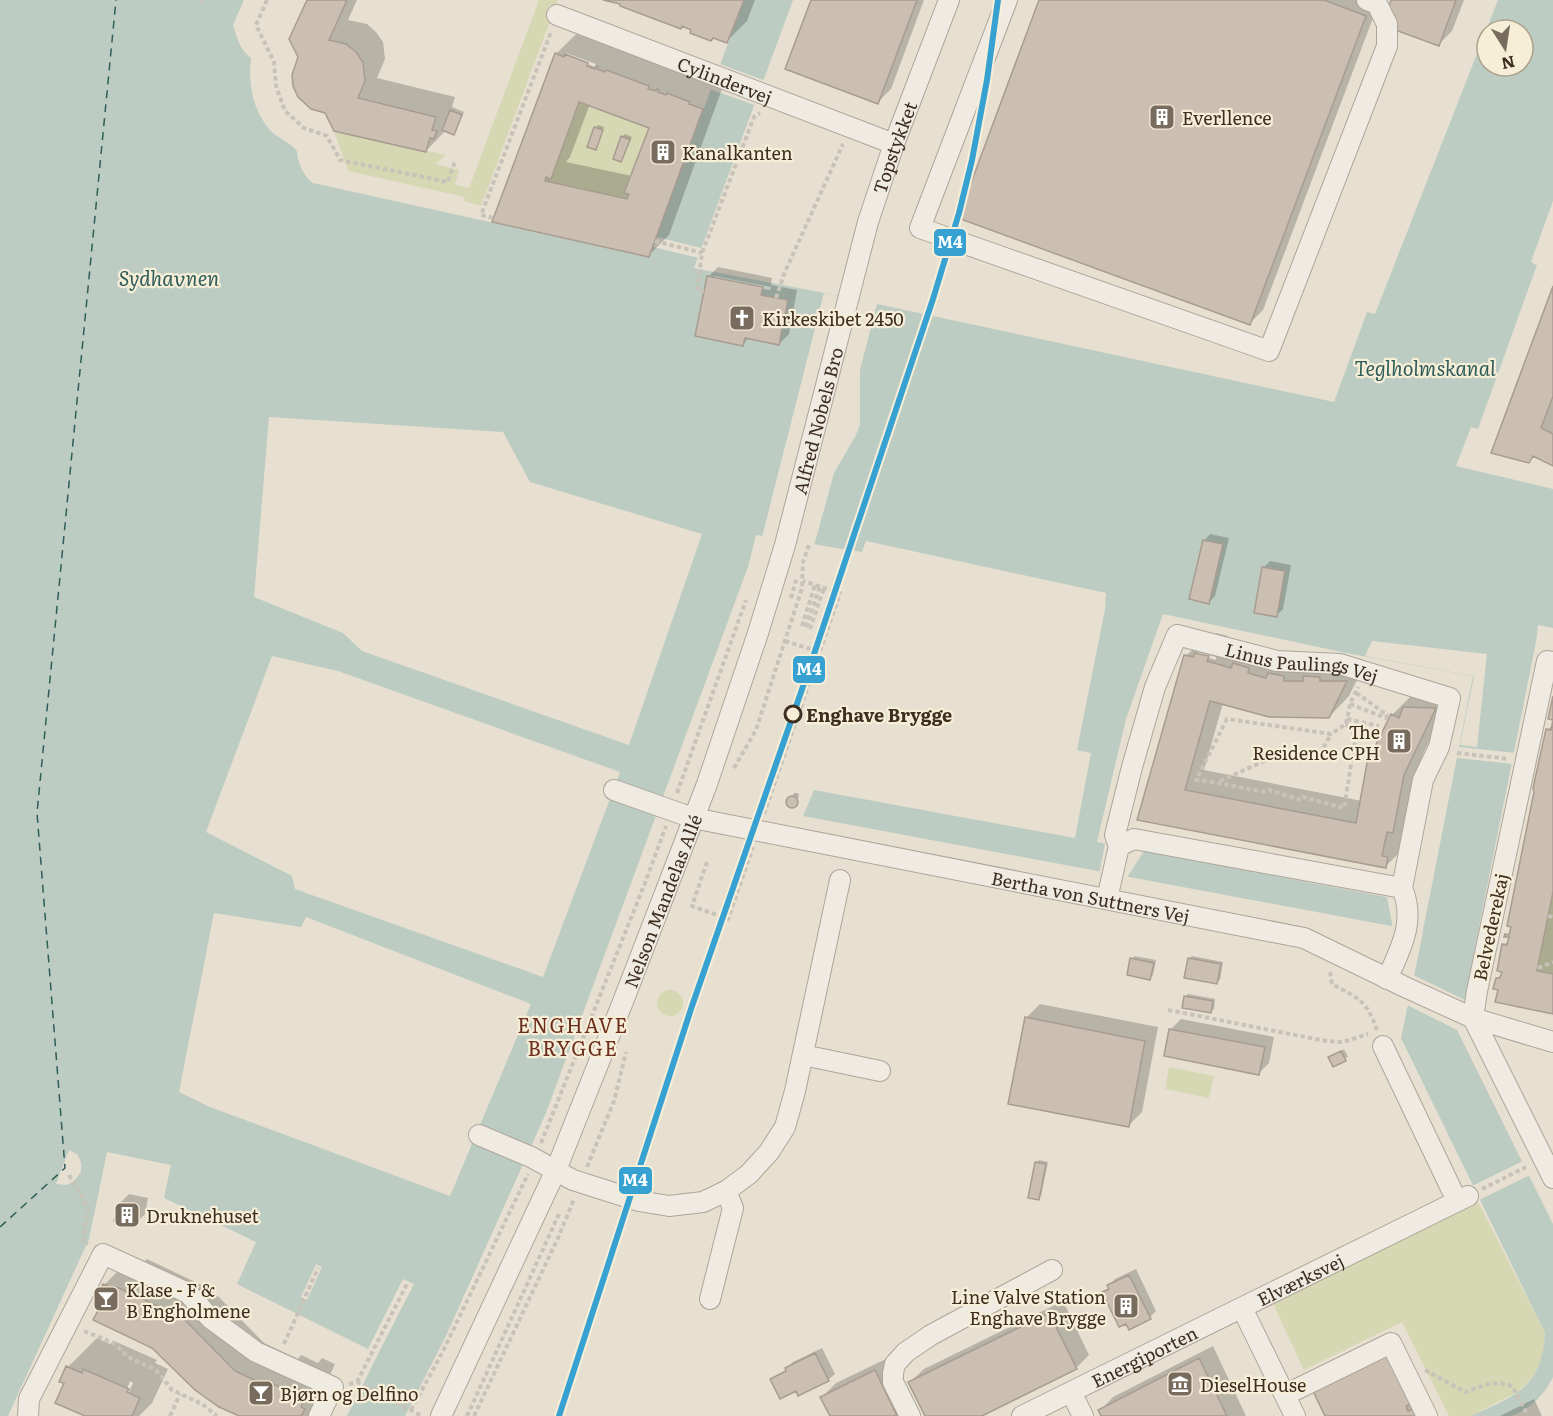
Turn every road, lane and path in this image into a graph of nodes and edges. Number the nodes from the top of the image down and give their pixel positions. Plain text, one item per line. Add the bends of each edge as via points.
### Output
1 (267, 0) edge
2 (949, 0) edge
3 (1007, 0) edge
4 (1367, 0) edge
5 (557, 15) joint
6 (765, 102) junction
7 (844, 141) dead end
8 (894, 144) junction
9 (455, 161) dead end
10 (493, 218) dead end
11 (655, 241) dead end
12 (701, 252) junction
13 (704, 291) dead end
14 (776, 298) dead end
15 (849, 298) joint
16 (786, 541) joint
17 (803, 581) dead end
18 (820, 587) junction
19 (748, 594) dead end
20 (806, 627) dead end
21 (784, 641) dead end
22 (799, 646) junction
23 (797, 652) dead end
24 (820, 652) junction
25 (1550, 661) edge
26 (1350, 704) junction
27 (1347, 721) junction
28 (1379, 726) dead end
29 (1331, 734) junction
30 (1459, 753) dead end
31 (1524, 760) junction
32 (1188, 778) dead end
33 (1196, 780) junction
34 (1219, 782) junction
35 (614, 790) dead end
36 (668, 810) junction
37 (693, 818) junction
38 (758, 831) junction
39 (1119, 846) junction
40 (707, 862) dead end
41 (840, 880) dead end
42 (1405, 894) junction
43 (1107, 899) junction
44 (1553, 962) edge
45 (1329, 965) dead end
46 (1538, 968) dead end
47 (1387, 979) junction
48 (1168, 1010) dead end
49 (1473, 1018) junction
50 (1380, 1038) junction
51 (1553, 1042) edge
52 (803, 1055) junction
53 (880, 1071) dead end
54 (478, 1135) dead end
55 (532, 1158) junction
56 (1537, 1162) junction
57 (556, 1170) junction
58 (69, 1175) dead end
59 (1553, 1178) edge
60 (726, 1191) junction
61 (1463, 1199) junction
62 (548, 1241) dead end
63 (556, 1243) dead end
64 (95, 1248) junction
65 (318, 1268) dead end
66 (1052, 1270) dead end
67 (407, 1284) dead end
68 (710, 1299) dead end
69 (1242, 1308) junction
70 (67, 1324) junction
71 (275, 1361) junction
72 (1408, 1378) junction
73 (1071, 1392) junction
74 (180, 1394) junction
75 (1285, 1395) junction
76 (411, 1410) junction
77 (28, 1416) edge
78 (171, 1416) edge
79 (217, 1416) edge
80 (319, 1416) edge
81 (422, 1416) edge
82 (441, 1416) edge
83 (467, 1416) edge
84 (474, 1416) edge
85 (910, 1416) edge
86 (1022, 1416) edge
87 (1083, 1416) edge
88 (1295, 1416) edge
89 (1427, 1416) edge
90 (1528, 1416) edge

1 - 9 path via 256,25 274,62 276,86 285,111 304,128 327,136 340,160 448,182
2 - 8 street, Topstykket
3 - 4 street via 920,228 1269,351 1387,46 1387,24 1377,4
5 - 6 street, Cylindervej via 708,74
5 - 10 path via 481,215
6 - 8 street, Cylindervej
6 - 12 path via 754,117
7 - 14 path
8 - 15 street, Topstykket via 867,222
11 - 12 path
12 - 13 path via 697,290
15 - 16 street, Alfred Nobels Bro
16 - 37 street, Nelson Mandelas Allé
17 - 18 path
18 - 20 path
18 - 24 path via 840,593
19 - 36 path
21 - 22 path
22 - 23 path
22 - 24 path
24 - 38 path
25 - 31 street, Belvederekaj
26 - 26 path via 1355,692 1386,718
26 - 27 path
27 - 28 path
27 - 29 path
27 - 34 path via 1356,735 1344,808
29 - 33 path via 1227,719
29 - 34 path via 1321,753 1299,760 1271,758
30 - 31 path
31 - 49 street, Belvederekaj
32 - 33 path
33 - 34 path
35 - 36 street, Bertha von Suttners Vej
36 - 37 street, Bertha von Suttners Vej
36 - 55 path via 645,883
37 - 38 street, Bertha von Suttners Vej
37 - 57 street, Nelson Mandelas Allé
38 - 40 path via 728,919 692,906
38 - 43 street, Bertha von Suttners Vej
39 - 42 street via 1134,838
39 - 42 street, Linus Paulings Vej via 1115,835 1138,745 1176,635 1277,661 1340,664 1450,698 1439,747 1423,780
39 - 43 street, Linus Paulings Vej
41 - 52 street
42 - 47 street, Linus Paulings Vej via 1407,932
43 - 47 street, Bertha von Suttners Vej via 1304,938
44 - 46 path
45 - 50 path via 1332,984 1362,1000
47 - 49 street, Bertha von Suttners Vej
48 - 50 path via 1326,1041
49 - 51 street, Bertha von Suttners Vej
49 - 56 street
50 - 61 street
52 - 53 street
52 - 60 street via 785,1126 762,1160
54 - 55 street
55 - 57 street
55 - 76 path via 442,1353
56 - 59 street
56 - 61 path
57 - 60 street via 597,1189 639,1202 669,1206 703,1202
57 - 82 street, Nelson Mandelas Allé
58 - 64 path via 88,1208 83,1241
60 - 68 street via 734,1208
61 - 69 street, Elværksvej
62 - 83 path
63 - 84 path
64 - 70 street
64 - 71 street via 188,1293 210,1318
65 - 71 path
66 - 85 street via 906,1352 892,1373
67 - 76 path via 357,1382
69 - 73 street, Energiporten
69 - 75 street, Elværksvej
70 - 74 path via 114,1343 128,1357 156,1370
70 - 77 street via 29,1399
71 - 80 street via 333,1387
72 - 75 street via 1391,1343
72 - 89 street
72 - 90 path via 1426,1370 1465,1392 1496,1383 1509,1384
73 - 86 street
73 - 87 street, Energiporten
74 - 78 path
74 - 79 path
75 - 88 street, Elværksvej
76 - 81 path

